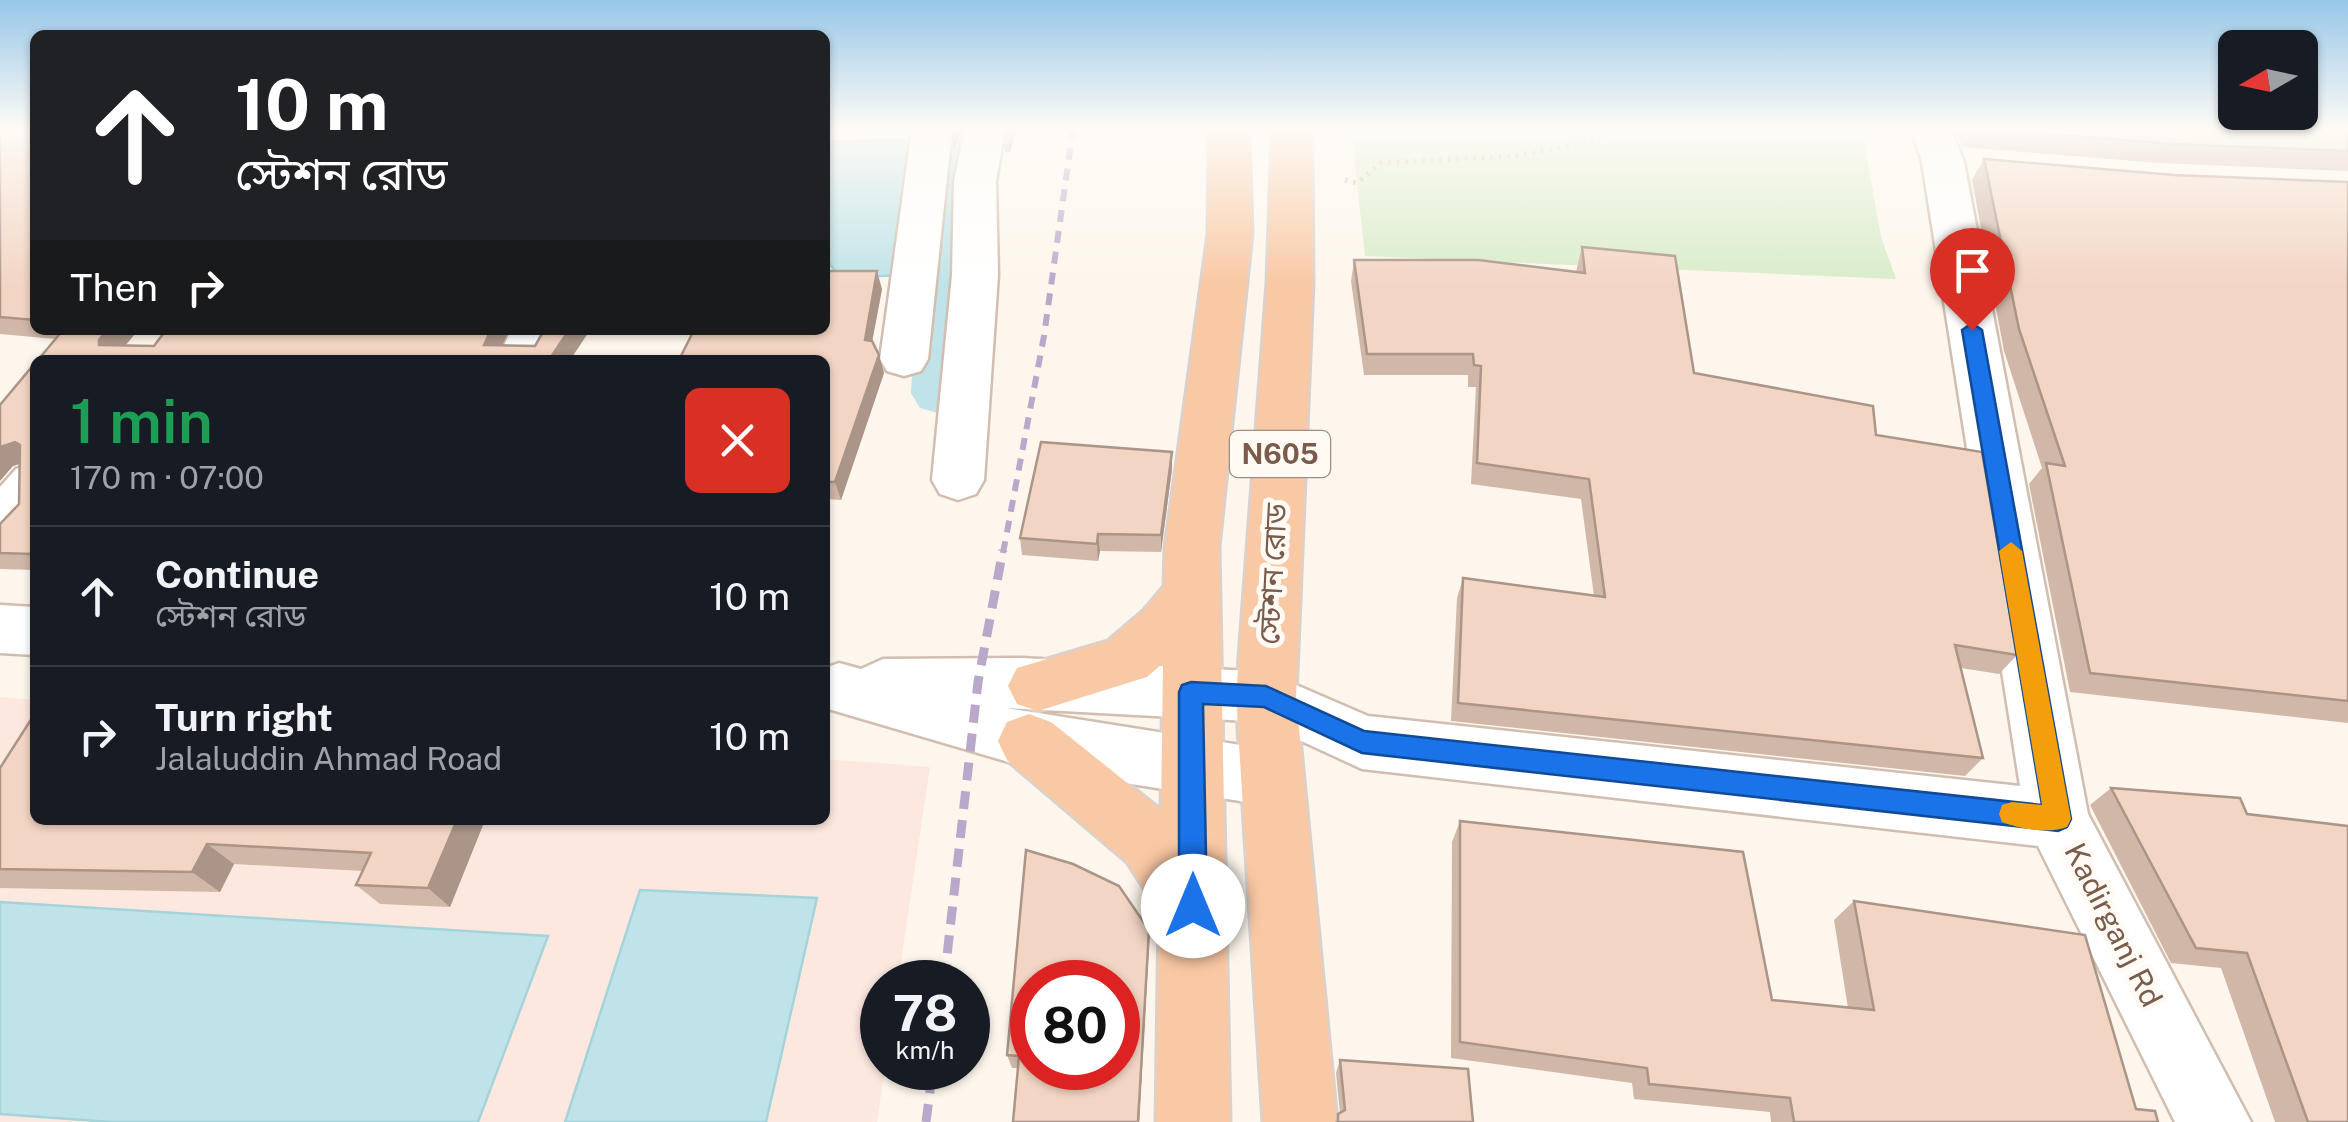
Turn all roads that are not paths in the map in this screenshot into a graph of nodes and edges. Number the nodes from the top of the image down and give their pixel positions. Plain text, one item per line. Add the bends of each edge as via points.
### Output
1 (925, 181) edge
2 (975, 181) edge
3 (1229, 181) edge
4 (1291, 181) edge
5 (1957, 181) edge
6 (904, 359) dead end
7 (958, 480) dead end
8 (30, 489) edge
9 (0, 524) edge
10 (1192, 592) junction
11 (0, 629) edge
12 (30, 631) edge
13 (832, 687) edge
14 (1191, 692) junction
15 (1266, 697) junction
16 (1033, 714) junction
17 (1362, 742) junction
18 (1192, 767) junction
19 (1272, 778) junction
20 (2058, 819) junction
21 (1193, 906) junction
22 (1193, 1122) edge
23 (1300, 1122) edge
24 (2214, 1122) edge

1 - 6 street
2 - 7 street via 975,276
3 - 10 highway, N605 via 1230,234
4 - 15 highway, স্টেশন রোড / N605
5 - 20 street, Kadirganj Rd
8 - 9 street
10 - 14 highway, N605
10 - 16 highway via 1126,660
11 - 12 street
13 - 16 street
14 - 15 street
14 - 16 street
14 - 18 highway, N605
15 - 17 street
15 - 19 highway, স্টেশন রোড / N605
16 - 18 street
16 - 21 highway via 1150,841
17 - 19 street
17 - 20 street
18 - 19 street
18 - 21 highway, N605
19 - 23 highway, N605
20 - 24 street, Kadirganj Rd
21 - 22 highway, N605

